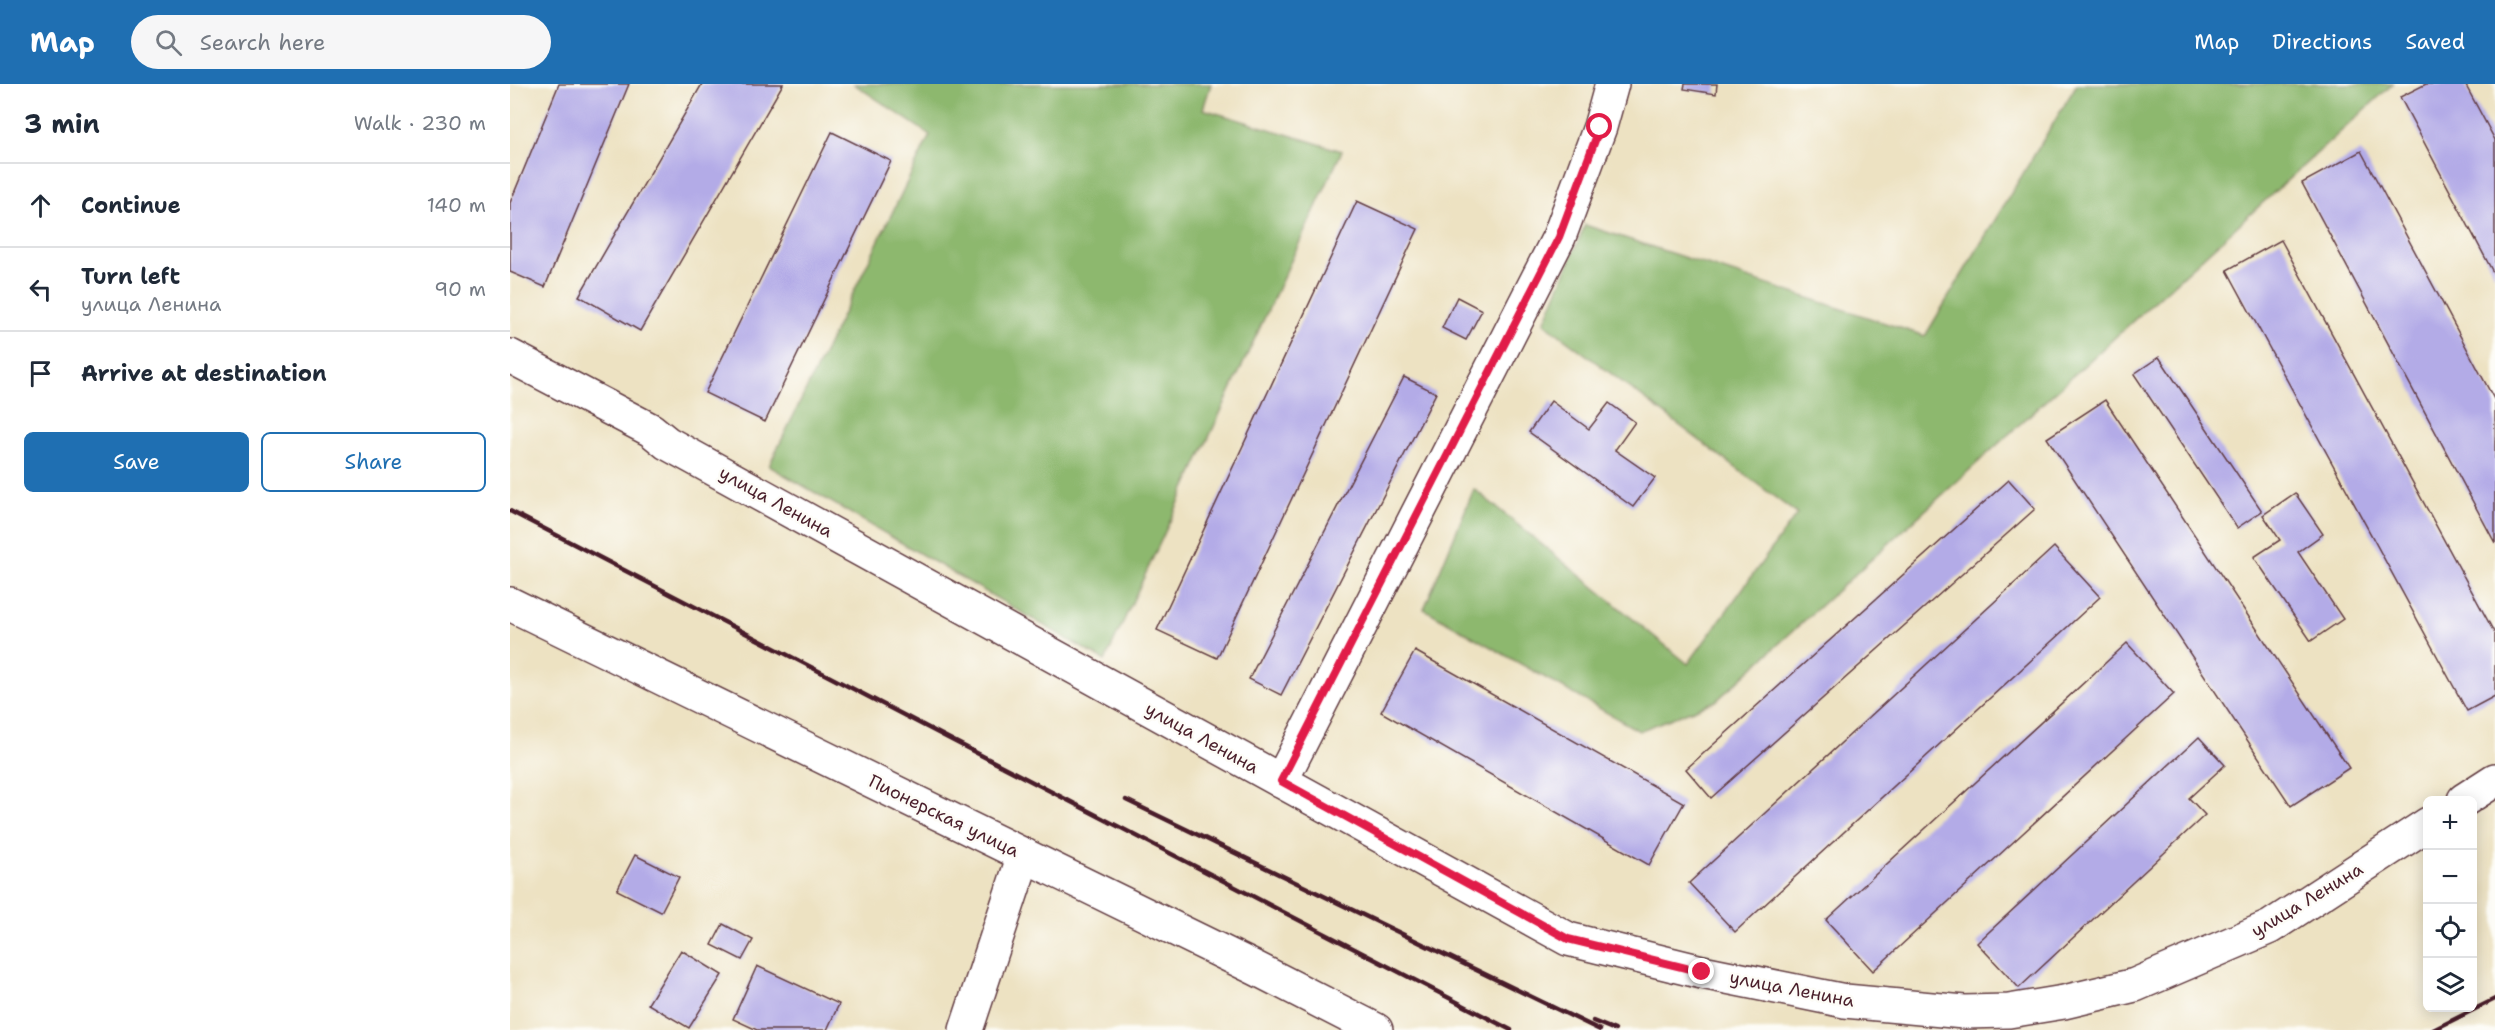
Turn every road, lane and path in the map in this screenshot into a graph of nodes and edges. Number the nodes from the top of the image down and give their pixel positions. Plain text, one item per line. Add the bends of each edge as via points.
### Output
1 (1612, 84) edge
2 (510, 356) edge
3 (510, 604) edge
4 (2495, 780) edge
5 (1281, 781) junction
6 (2471, 796) edge
7 (2423, 827) edge
8 (1024, 855) junction
9 (966, 1030) edge
10 (1376, 1030) edge

1 - 5 street via 1559,237
2 - 5 street, улица Ленина via 651,430
3 - 8 street, Пионерская улица
4 - 6 street
5 - 7 street, улица Ленина via 1568,939 1845,1001 1964,1012 2009,1011 2135,985 2270,927
8 - 9 street
8 - 10 street, Пионерская улица

